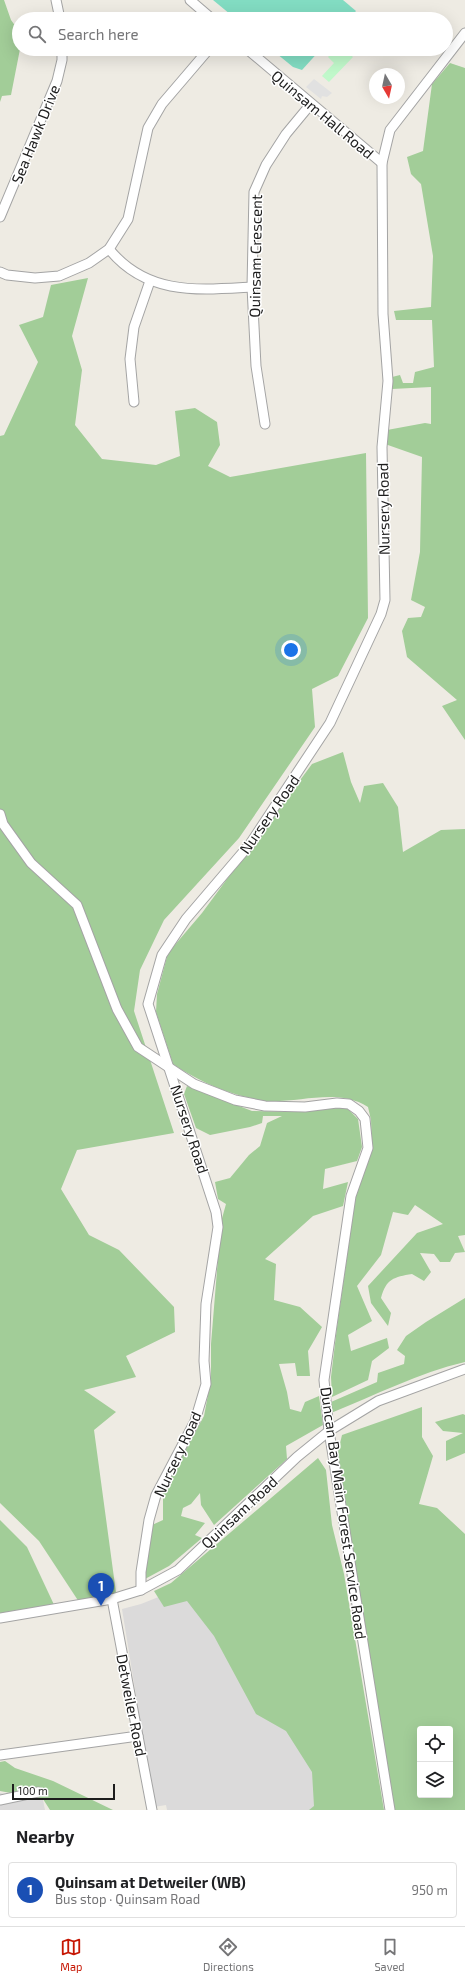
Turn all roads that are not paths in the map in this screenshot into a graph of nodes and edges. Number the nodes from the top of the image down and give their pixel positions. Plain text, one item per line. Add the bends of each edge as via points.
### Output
1 (56, 0) edge
2 (190, 0) edge
3 (59, 12) edge
4 (204, 12) edge
5 (465, 32) edge
6 (453, 48) edge
7 (62, 56) edge
8 (203, 56) edge
9 (255, 56) edge
10 (447, 56) edge
11 (310, 105) junction
12 (382, 163) junction
13 (0, 217) edge
14 (109, 249) junction
15 (0, 272) edge
16 (150, 281) junction
17 (252, 287) junction
18 (134, 402) dead end
19 (265, 424) dead end
20 (0, 814) edge
21 (170, 1069) junction
22 (465, 1369) edge
23 (329, 1431) junction
24 (141, 1590) junction
25 (112, 1599) junction
26 (0, 1618) edge
27 (138, 1736) junction
28 (0, 1755) edge
29 (145, 1772) junction
30 (38, 1792) dead end
31 (155, 1796) dead end
32 (0, 1800) edge
33 (152, 1810) edge
34 (390, 1810) edge

1 - 3 street
2 - 4 street
5 - 6 street, Nursery Road
7 - 13 street, Sea Hawk Drive via 58,81
8 - 14 street via 162,104 148,128 128,219
9 - 11 street, Quinsam Hall Road
10 - 12 street, Nursery Road via 390,130
11 - 12 street, Quinsam Hall Road
11 - 17 street, Quinsam Crescent via 286,134 266,165 254,192
12 - 21 street, Nursery Road via 384,314 388,381 382,447 385,600 381,614 330,723 250,844 186,918 162,955 148,1004
14 - 15 street via 89,263 59,276 35,278
14 - 16 street via 128,268
16 - 17 street via 194,290
16 - 18 street via 134,327 130,359
17 - 19 street, Quinsam Crescent via 256,366
20 - 21 street, Duncan Bay Main Forest Service Road via 3,824 31,863 77,905 117,1009 138,1048
21 - 23 street, Duncan Bay Main Forest Service Road via 194,1084 235,1100 265,1106 348,1104 360,1111 365,1119 368,1148 351,1196 324,1380
21 - 24 street, Nursery Road via 216,1212 218,1227 206,1304 206,1384 195,1421 156,1495 140,1572
22 - 23 street, Quinsam Road via 378,1400
23 - 24 street, Quinsam Road via 297,1457 178,1570
23 - 34 street, Duncan Bay Main Forest Service Road
24 - 25 street, Quinsam Road
25 - 26 street, Quinsam Road
25 - 27 street, Detweiler Road
27 - 28 street
27 - 29 street, Detweiler Road
29 - 31 street
29 - 33 street, Detweiler Road
30 - 32 street

